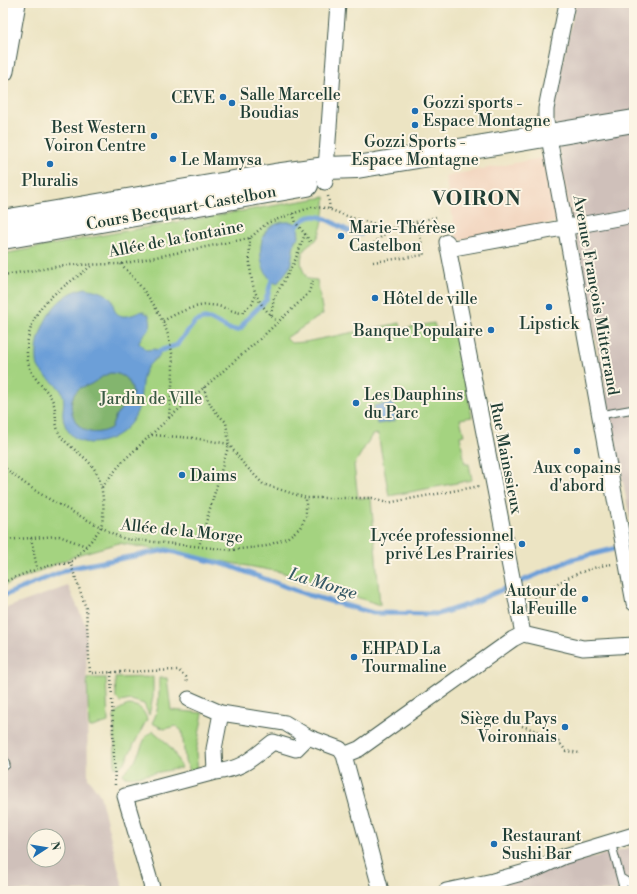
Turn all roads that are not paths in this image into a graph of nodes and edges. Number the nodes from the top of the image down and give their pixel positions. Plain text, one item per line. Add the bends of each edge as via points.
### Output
1 (15, 3) edge
2 (338, 3) edge
3 (567, 3) edge
4 (3, 71) edge
5 (634, 122) edge
6 (549, 136) junction
7 (326, 180) junction
8 (634, 215) edge
9 (3, 221) edge
10 (566, 228) junction
11 (3, 238) edge
12 (634, 409) edge
13 (600, 415) junction
14 (631, 570) edge
15 (634, 603) edge
16 (523, 634) junction
17 (634, 645) edge
18 (189, 698) road end
19 (221, 713) junction
20 (308, 737) junction
21 (3, 756) edge
22 (344, 756) junction
23 (3, 767) edge
24 (215, 772) junction
25 (634, 835) edge
26 (611, 842) junction
27 (621, 878) junction
28 (634, 886) edge
29 (154, 891) edge
30 (381, 891) edge
31 (446, 891) edge
32 (624, 891) edge

1 - 4 street
2 - 7 street
3 - 6 street, Avenue François Mitterrand via 546,108
5 - 6 main road, Cours Becquart-Castelbon
6 - 7 main road, Cours Becquart-Castelbon via 357,167
6 - 10 street, Avenue François Mitterrand
7 - 9 main road, Cours Becquart-Castelbon
7 - 11 main road, Cours Becquart-Castelbon
8 - 10 street
10 - 13 street, Avenue François Mitterrand
10 - 16 street, Rue Mainssieux via 448,245
12 - 13 lane
13 - 14 street, Avenue François Mitterrand via 625,555
14 - 15 street, Avenue François Mitterrand
16 - 17 street via 583,648
16 - 22 street via 359,749
18 - 19 street
19 - 20 street via 285,723
19 - 24 street via 214,749
20 - 22 street via 340,748
20 - 24 street via 296,749 272,742 244,765
21 - 23 lane via 6,765
22 - 30 street
24 - 29 street via 120,793
25 - 26 street
26 - 27 lane
26 - 31 street via 565,856 536,869
27 - 28 lane
27 - 32 lane

